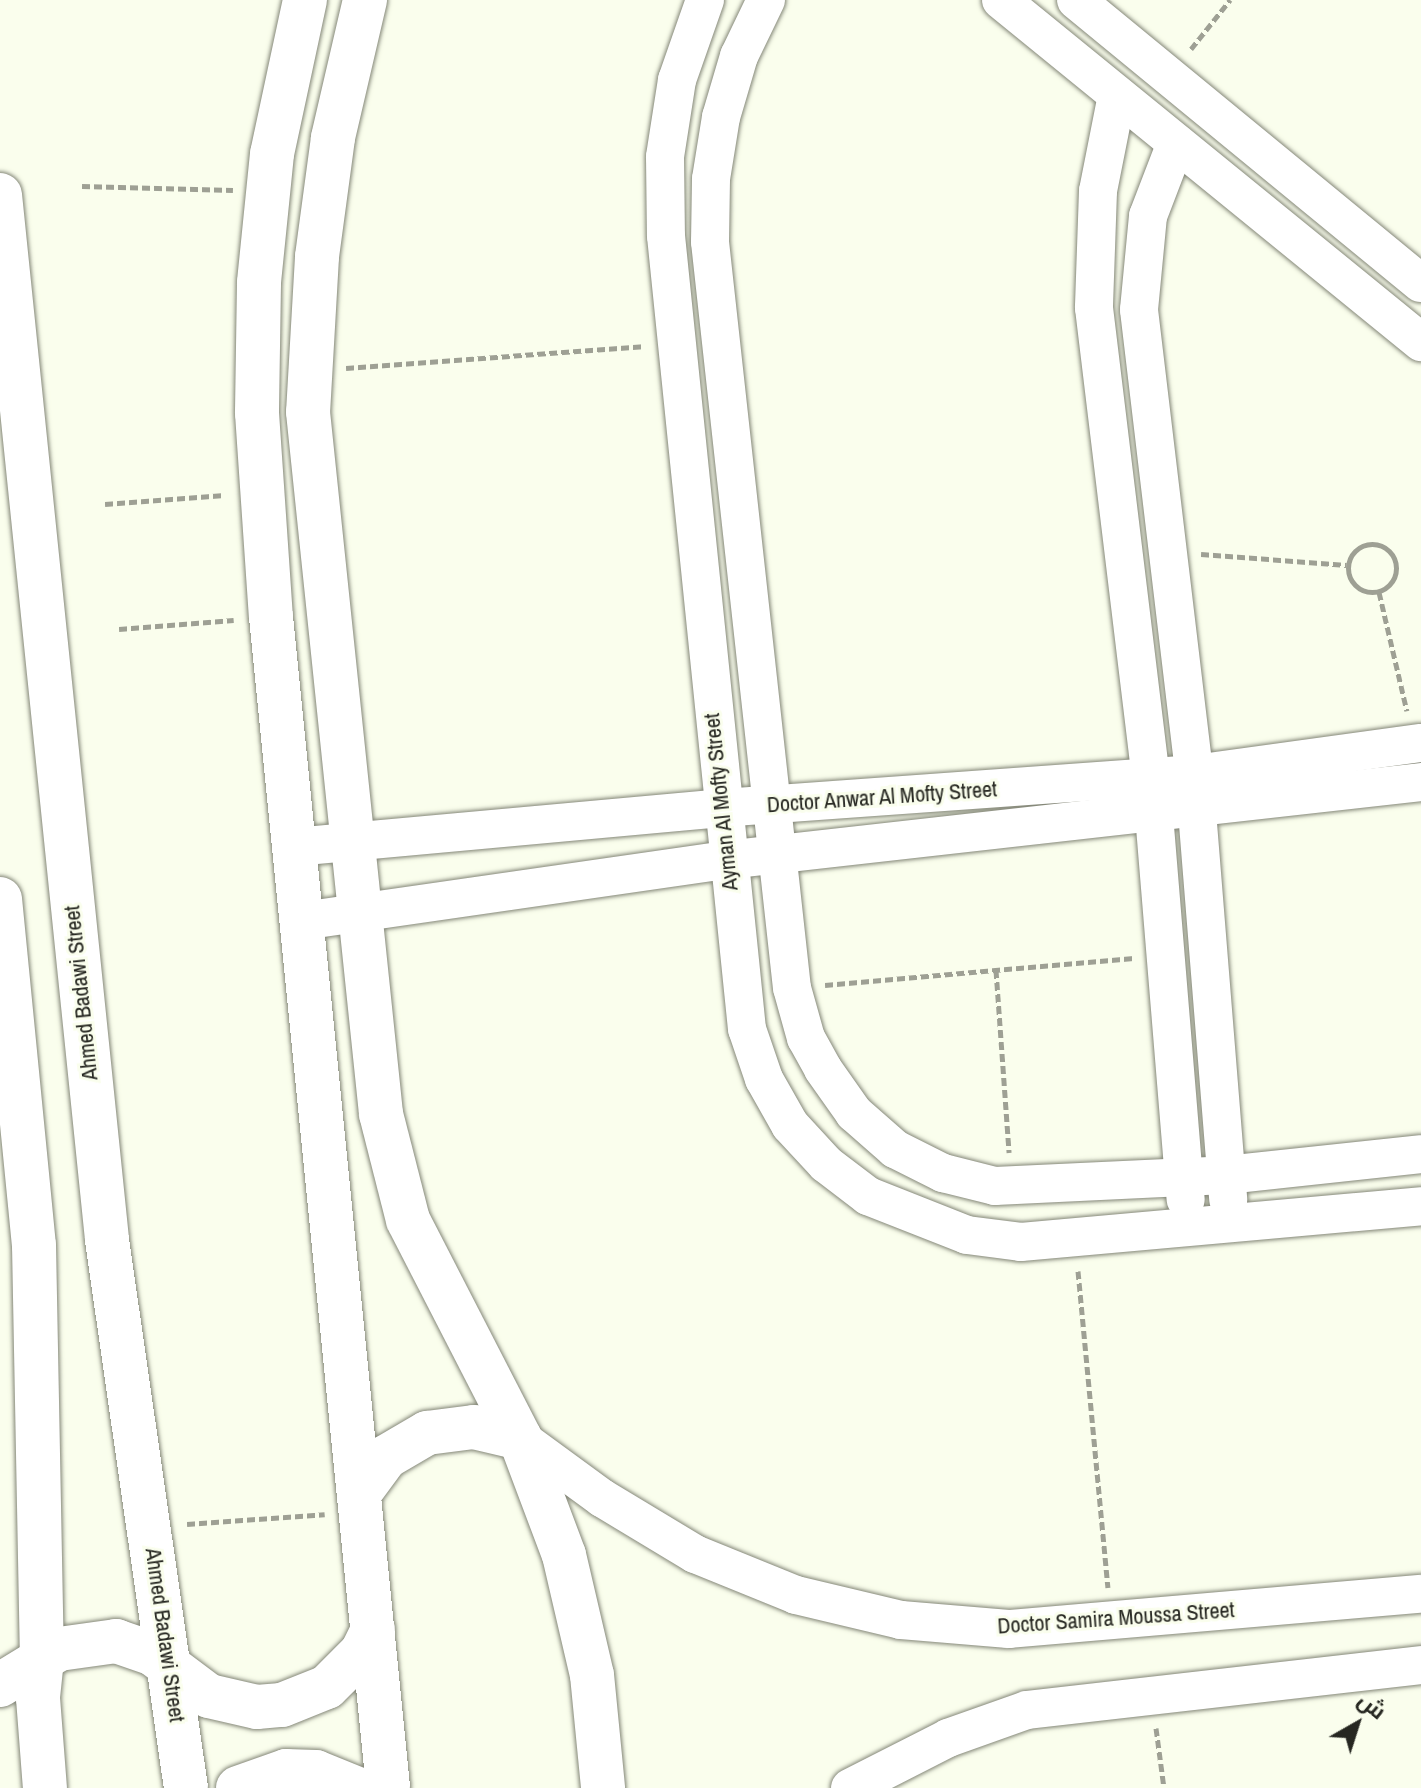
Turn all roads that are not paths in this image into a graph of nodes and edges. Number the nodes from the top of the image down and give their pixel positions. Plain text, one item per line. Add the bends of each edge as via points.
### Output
1 (305, 0) edge
2 (365, 0) edge
3 (705, 0) edge
4 (766, 0) edge
5 (1001, 0) edge
6 (1076, 0) edge
7 (1117, 95) junction
8 (1176, 143) junction
9 (0, 195) edge
10 (1421, 283) edge
11 (1421, 342) edge
12 (1418, 744) edge
13 (1421, 782) edge
14 (1195, 791) junction
15 (1153, 795) junction
16 (775, 804) junction
17 (721, 808) junction
18 (349, 841) junction
19 (294, 847) junction
20 (780, 854) junction
21 (726, 860) junction
22 (0, 899) edge
23 (357, 914) junction
24 (302, 921) junction
25 (1421, 1154) edge
26 (1226, 1175) junction
27 (1184, 1178) junction
28 (1421, 1206) edge
29 (1230, 1223) junction
30 (1188, 1227) junction
31 (520, 1438) junction
32 (361, 1501) junction
33 (1421, 1594) edge
34 (373, 1629) junction
35 (42, 1659) junction
36 (1421, 1665) edge
37 (169, 1666) junction
38 (0, 1685) edge
39 (45, 1788) edge
40 (186, 1788) edge
41 (238, 1788) edge
42 (355, 1788) edge
43 (388, 1788) edge
44 (603, 1788) edge
45 (850, 1788) edge

1 - 19 street via 269,191 259,283 262,492
2 - 18 street via 333,138 317,257 308,412
3 - 17 street, Ayman Al Mofty Street via 677,80 665,157 676,343
4 - 16 street via 739,56 721,117 711,179 710,242
5 - 7 street
6 - 10 street
7 - 8 street
7 - 15 street via 1098,191 1094,308
8 - 11 street
8 - 14 street via 1148,216 1139,310
9 - 37 street, Ahmed Badawi Street via 107,1240
12 - 14 street, Doctor Anwar Al Mofty Street
13 - 14 street, Doctor Anwar Al Mofty Street
14 - 15 street, Doctor Anwar Al Mofty Street
14 - 26 street
15 - 16 street, Doctor Anwar Al Mofty Street
15 - 20 street, Doctor Anwar Al Mofty Street
15 - 27 street
16 - 17 street, Doctor Anwar Al Mofty Street
16 - 20 street
17 - 18 street, Doctor Anwar Al Mofty Street
17 - 21 street, Ayman Al Mofty Street
18 - 19 street, Doctor Anwar Al Mofty Street
18 - 23 street
19 - 24 street
20 - 21 street, Doctor Anwar Al Mofty Street
20 - 27 street via 792,988 806,1038 854,1113 895,1149 943,1173 1012,1186
21 - 23 street, Doctor Anwar Al Mofty Street
21 - 30 street, Ayman Al Mofty Street via 747,1029 777,1102 826,1164 868,1196 967,1235 1021,1242
22 - 35 street via 34,1245
23 - 24 street, Doctor Anwar Al Mofty Street
23 - 31 street via 381,1114 408,1220
24 - 32 street
25 - 26 street
26 - 27 street
26 - 29 street
27 - 30 street
28 - 29 street, Ayman Al Mofty Street
29 - 30 street, Ayman Al Mofty Street
31 - 32 street via 474,1427 427,1433 386,1457
31 - 33 street, Doctor Samira Moussa Street via 602,1498 695,1554 796,1595 932,1623 1009,1629
31 - 44 street via 564,1555 592,1675
32 - 34 street
34 - 37 street via 362,1652 327,1687 282,1705 257,1707 209,1696
34 - 43 street
35 - 37 street via 77,1643 116,1641
35 - 38 street
35 - 39 street via 38,1698
36 - 45 street via 1027,1710 948,1738
37 - 40 street, Ahmed Badawi Street
41 - 42 street via 286,1771 316,1772

